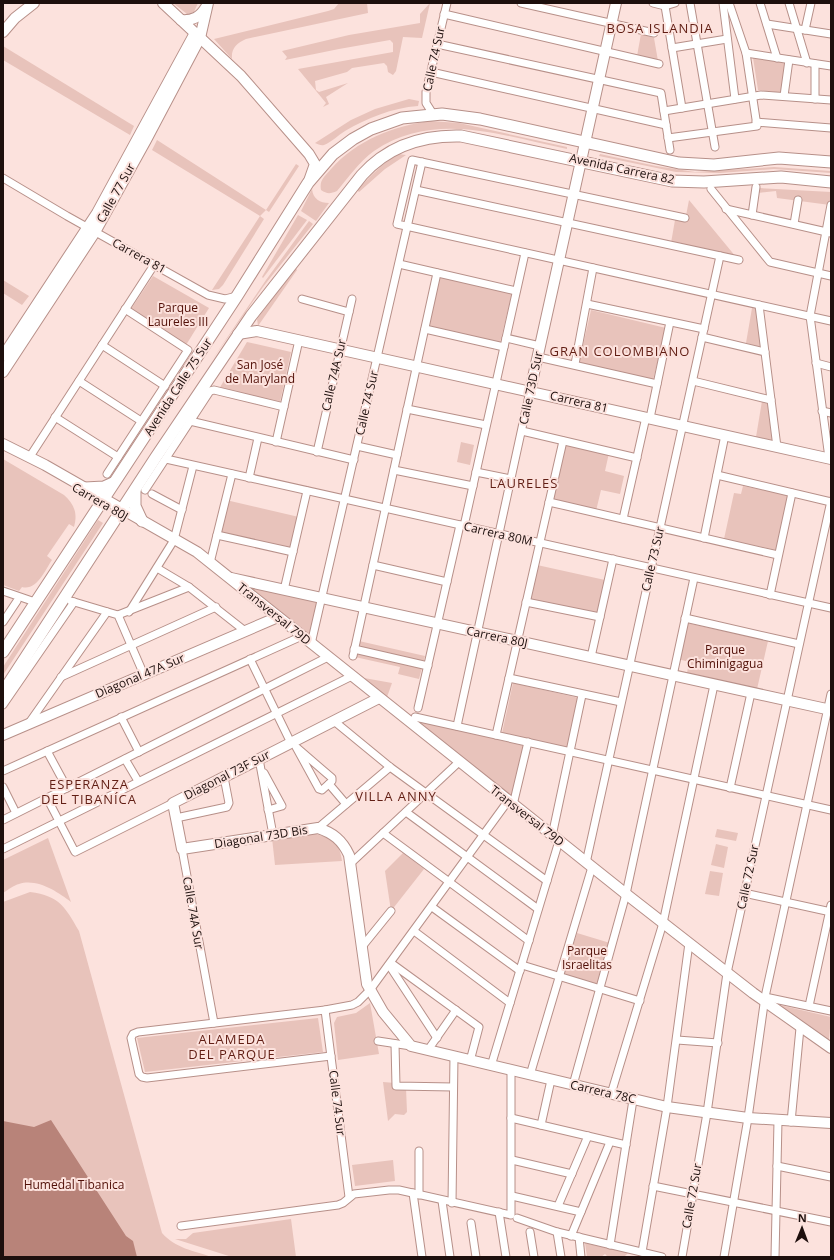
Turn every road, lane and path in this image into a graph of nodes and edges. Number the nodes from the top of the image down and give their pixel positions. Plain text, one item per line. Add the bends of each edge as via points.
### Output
1 (23, 3) edge
2 (34, 3) edge
3 (163, 3) edge
4 (208, 3) edge
5 (447, 3) edge
6 (520, 3) edge
7 (616, 3) edge
8 (653, 3) edge
9 (675, 3) edge
10 (690, 3) edge
11 (723, 3) edge
12 (730, 3) edge
13 (760, 3) edge
14 (789, 3) edge
15 (810, 3) edge
16 (666, 4) edge
17 (444, 14) junction
18 (181, 20) junction
19 (3, 22) edge
20 (611, 23) junction
21 (767, 24) junction
22 (797, 29) junction
23 (805, 30) junction
24 (3, 32) edge
25 (654, 33) dead end
26 (831, 34) edge
27 (198, 35) junction
28 (727, 39) junction
29 (437, 44) junction
30 (697, 44) junction
31 (672, 48) junction
32 (605, 51) junction
33 (746, 53) junction
34 (777, 58) junction
35 (790, 60) junction
36 (807, 62) junction
37 (659, 64) dead end
38 (815, 64) junction
39 (831, 66) edge
40 (431, 72) junction
41 (599, 80) junction
42 (752, 96) junction
43 (784, 96) junction
44 (735, 99) junction
45 (815, 99) junction
46 (831, 100) edge
47 (708, 103) junction
48 (682, 108) junction
49 (592, 109) junction
50 (664, 111) junction
51 (433, 114) junction
52 (756, 124) junction
53 (666, 125) junction
54 (831, 128) edge
55 (713, 132) junction
56 (668, 138) junction
57 (416, 140) joint
58 (585, 142) junction
59 (715, 147) dead end
60 (670, 150) dead end
61 (581, 161) junction
62 (422, 162) junction
63 (831, 162) edge
64 (3, 178) edge
65 (831, 182) edge
66 (308, 183) junction
67 (756, 187) dead end
68 (710, 189) dead end
69 (416, 190) junction
70 (574, 194) junction
71 (798, 200) dead end
72 (831, 205) edge
73 (726, 209) junction
74 (752, 215) junction
75 (685, 218) dead end
76 (567, 223) junction
77 (794, 224) junction
78 (408, 226) junction
79 (91, 230) junction
80 (828, 233) edge
81 (525, 253) junction
82 (720, 256) junction
83 (559, 260) junction
84 (739, 260) dead end
85 (399, 264) junction
86 (154, 265) junction
87 (593, 268) junction
88 (437, 273) junction
89 (818, 273) junction
90 (831, 276) edge
91 (516, 291) junction
92 (712, 294) junction
93 (237, 296) junction
94 (302, 299) dead end
95 (352, 299) dead end
96 (587, 304) junction
97 (759, 305) junction
98 (125, 309) junction
99 (349, 312) junction
100 (251, 316) junction
101 (810, 316) junction
102 (831, 321) edge
103 (670, 322) junction
104 (424, 329) junction
105 (704, 329) junction
106 (257, 331) junction
107 (238, 334) junction
108 (702, 337) junction
109 (506, 338) junction
110 (299, 340) junction
111 (102, 344) junction
112 (540, 346) junction
113 (504, 347) junction
114 (340, 349) junction
115 (765, 352) junction
116 (3, 356) edge
117 (378, 357) junction
118 (538, 357) junction
119 (816, 363) junction
120 (575, 364) junction
121 (416, 366) junction
122 (831, 367) edge
123 (3, 372) edge
124 (693, 380) junction
125 (79, 381) junction
126 (496, 384) junction
127 (657, 384) junction
128 (165, 386) junction
129 (530, 391) junction
130 (771, 400) junction
131 (284, 407) junction
132 (407, 409) junction
133 (822, 411) junction
134 (831, 413) edge
135 (55, 417) junction
136 (648, 418) junction
137 (142, 421) junction
138 (190, 422) junction
139 (486, 425) junction
140 (683, 425) junction
141 (522, 431) junction
142 (725, 435) junction
143 (258, 438) junction
144 (563, 441) junction
145 (276, 442) junction
146 (3, 444) edge
147 (357, 446) junction
148 (777, 447) junction
149 (317, 452) junction
150 (397, 455) junction
151 (118, 457) junction
152 (29, 458) junction
153 (637, 458) junction
154 (830, 459) edge
155 (166, 460) junction
156 (354, 460) junction
157 (192, 466) junction
158 (394, 470) junction
159 (476, 472) junction
160 (107, 474) dead end
161 (232, 474) junction
162 (717, 475) junction
163 (249, 478) junction
164 (511, 479) junction
165 (113, 483) junction
166 (473, 486) junction
167 (86, 488) junction
168 (144, 491) junction
169 (308, 491) junction
170 (792, 493) junction
171 (102, 500) junction
172 (345, 500) junction
173 (549, 502) junction
174 (831, 502) edge
175 (385, 509) junction
176 (182, 510) junction
177 (121, 511) junction
178 (623, 519) junction
179 (142, 521) junction
180 (462, 526) junction
181 (660, 528) junction
182 (499, 534) junction
183 (217, 535) junction
184 (704, 538) junction
185 (174, 540) junction
186 (540, 543) junction
187 (293, 552) junction
188 (778, 555) junction
189 (613, 559) junction
190 (210, 563) junction
191 (373, 565) junction
192 (157, 568) junction
193 (651, 568) junction
194 (228, 577) junction
195 (694, 578) junction
196 (447, 582) junction
197 (190, 587) junction
198 (3, 590) edge
199 (284, 590) junction
200 (770, 595) junction
201 (322, 598) junction
202 (17, 601) dead end
203 (70, 601) junction
204 (36, 602) junction
205 (526, 602) junction
206 (808, 603) junction
207 (216, 607) junction
208 (364, 607) junction
209 (831, 608) edge
210 (107, 612) junction
211 (129, 612) junction
212 (118, 615) junction
213 (278, 617) junction
214 (600, 617) junction
215 (685, 618) junction
216 (3, 622) edge
217 (438, 624) junction
218 (245, 631) junction
219 (477, 632) junction
220 (302, 636) junction
221 (517, 641) junction
222 (311, 644) junction
223 (799, 644) junction
224 (131, 645) junction
225 (3, 652) edge
226 (328, 657) junction
227 (591, 657) junction
228 (250, 659) junction
229 (428, 666) junction
230 (629, 666) junction
231 (144, 675) junction
232 (672, 675) junction
233 (352, 676) junction
234 (61, 677) junction
235 (509, 678) junction
236 (714, 685) junction
237 (264, 689) junction
238 (3, 692) edge
239 (751, 693) junction
240 (831, 694) edge
241 (582, 695) junction
242 (379, 698) junction
243 (787, 701) junction
244 (621, 702) junction
245 (3, 705) edge
246 (418, 708) dead end
247 (829, 710) edge
248 (276, 713) junction
249 (121, 717) junction
250 (416, 717) dead end
251 (334, 721) junction
252 (28, 725) junction
253 (457, 726) junction
254 (3, 735) edge
255 (496, 735) junction
256 (528, 742) junction
257 (291, 743) junction
258 (47, 751) junction
259 (139, 752) junction
260 (570, 752) junction
261 (125, 759) junction
262 (608, 760) junction
263 (459, 762) junction
264 (260, 763) junction
265 (390, 767) junction
266 (652, 770) junction
267 (3, 771) edge
268 (224, 777) junction
269 (694, 779) junction
270 (138, 781) junction
271 (328, 784) junction
272 (3, 787) edge
273 (67, 788) junction
274 (730, 788) junction
275 (427, 793) junction
276 (766, 796) junction
277 (47, 798) junction
278 (173, 803) junction
279 (511, 803) junction
280 (346, 804) junction
281 (807, 805) junction
282 (268, 810) junction
283 (831, 810) edge
284 (406, 812) junction
285 (16, 814) junction
286 (176, 818) junction
287 (3, 820) edge
288 (58, 821) junction
289 (318, 828) junction
290 (383, 833) junction
291 (484, 834) junction
292 (272, 835) junction
293 (555, 838) junction
294 (3, 849) edge
295 (182, 849) junction
296 (468, 858) junction
297 (351, 863) junction
298 (589, 865) junction
299 (547, 881) junction
300 (450, 882) junction
301 (744, 893) junction
302 (626, 894) junction
303 (786, 902) junction
304 (432, 907) junction
305 (538, 909) junction
306 (830, 910) edge
307 (391, 911) dead end
308 (663, 924) junction
309 (414, 932) junction
310 (529, 941) junction
311 (689, 943) junction
312 (361, 948) junction
313 (390, 964) junction
314 (521, 968) junction
315 (727, 973) junction
316 (560, 976) junction
317 (600, 989) junction
318 (370, 990) junction
319 (765, 999) junction
320 (640, 1001) junction
321 (510, 1003) junction
322 (809, 1006) junction
323 (325, 1010) junction
324 (456, 1010) junction
325 (831, 1011) edge
326 (214, 1023) junction
327 (800, 1028) junction
328 (436, 1038) junction
329 (677, 1040) junction
330 (378, 1041) dead end
331 (718, 1043) junction
332 (396, 1044) junction
333 (411, 1046) junction
334 (831, 1048) edge
335 (428, 1050) junction
336 (331, 1056) junction
337 (454, 1056) junction
338 (470, 1061) junction
339 (491, 1066) junction
340 (511, 1070) junction
341 (530, 1075) junction
342 (551, 1080) junction
343 (573, 1086) junction
344 (453, 1087) junction
345 (611, 1094) junction
346 (633, 1100) junction
347 (667, 1107) junction
348 (707, 1113) junction
349 (511, 1118) junction
350 (748, 1118) junction
351 (831, 1118) edge
352 (778, 1121) junction
353 (791, 1122) junction
354 (831, 1123) edge
355 (541, 1125) junction
356 (588, 1136) junction
357 (610, 1142) junction
358 (626, 1145) junction
359 (419, 1151) dead end
360 (512, 1160) junction
361 (777, 1166) junction
362 (572, 1174) junction
363 (831, 1177) edge
364 (653, 1186) junction
365 (416, 1194) junction
366 (692, 1194) junction
367 (512, 1196) junction
368 (349, 1197) junction
369 (442, 1201) junction
370 (734, 1202) junction
371 (452, 1203) junction
372 (558, 1206) junction
373 (776, 1211) junction
374 (499, 1212) junction
375 (581, 1212) junction
376 (514, 1217) junction
377 (831, 1222) edge
378 (471, 1223) dead end
379 (181, 1226) dead end
380 (530, 1232) dead end
381 (557, 1232) junction
382 (575, 1237) junction
383 (610, 1245) junction
384 (642, 1252) junction
385 (422, 1257) edge
386 (450, 1257) edge
387 (476, 1257) edge
388 (506, 1257) edge
389 (534, 1257) edge
390 (561, 1257) edge
391 (581, 1257) edge
392 (662, 1257) edge
393 (682, 1257) edge
394 (724, 1257) edge
395 (775, 1257) edge

1 - 19 street
2 - 24 street via 15,18
3 - 18 street
4 - 18 street via 199,16 192,20
4 - 27 street, Calle 77 Sur
5 - 17 street, Calle 74 Sur
6 - 20 street
7 - 20 street, Calle 73D Sur
8 - 16 street
9 - 16 street
10 - 30 street
11 - 28 street
12 - 33 street
13 - 21 street
14 - 22 street
15 - 23 street
16 - 31 street
17 - 29 street, Calle 74 Sur
17 - 32 street
18 - 27 street
20 - 25 street
20 - 32 street, Calle 73D Sur
21 - 22 street
21 - 34 street
22 - 23 street
22 - 36 street
23 - 26 street
27 - 66 street via 241,76 309,154 315,164
27 - 79 street, Calle 77 Sur
28 - 30 street
28 - 44 street
29 - 40 street, Calle 74 Sur
29 - 41 street
30 - 31 street
30 - 47 street
31 - 48 street
32 - 37 street
32 - 41 street, Calle 73D Sur
33 - 34 street
33 - 42 street
34 - 35 street
35 - 36 street
35 - 43 street
36 - 38 street
38 - 39 street
38 - 45 street
40 - 49 street
40 - 51 street, Calle 74 Sur via 426,99
41 - 49 street, Calle 73D Sur
41 - 50 street via 662,93
42 - 43 street
42 - 44 street
42 - 52 street
43 - 45 street
44 - 47 street
45 - 46 street
47 - 48 street
47 - 55 street
48 - 50 street
49 - 53 street
49 - 58 street, Calle 73D Sur
50 - 53 street
51 - 58 main road, Avenida Carrera 82 via 468,116
51 - 66 main road, Avenida Calle 75 Sur via 402,118 371,129 333,154
52 - 54 street
52 - 55 street
53 - 56 street
55 - 56 street
55 - 59 street
56 - 60 street
57 - 61 main road, Avenida Carrera 82 via 439,136 472,137
57 - 100 main road, Avenida Calle 75 Sur via 393,150 367,169
58 - 61 street, Calle 73D Sur
58 - 63 main road, Avenida Carrera 82 via 688,164 714,165 775,158
61 - 65 main road, Avenida Carrera 82 via 672,181 780,178
61 - 70 street, Calle 73D Sur
62 - 69 street, Calle 74 Sur
62 - 70 street
62 - 78 street via 412,160 397,224
64 - 79 street, Carrera 81
66 - 93 main road, Avenida Calle 75 Sur
67 - 74 street
68 - 73 street
69 - 76 street
69 - 78 street, Calle 74 Sur
70 - 75 street
70 - 76 street, Calle 73D Sur
71 - 77 street
72 - 80 street
73 - 74 street
73 - 89 street via 770,262
74 - 77 street
76 - 82 street
76 - 83 street, Calle 73D Sur
77 - 80 street
78 - 81 street
78 - 85 street, Calle 74 Sur
79 - 86 street, Carrera 81
79 - 116 street, Calle 77 Sur
79 - 123 street, Calle 77 Sur
80 - 89 street
81 - 83 street
81 - 91 street
82 - 84 street
82 - 92 street, Calle 73 Sur
83 - 87 street
83 - 112 street, Calle 73D Sur
85 - 88 street
85 - 117 street, Calle 74 Sur
86 - 93 street, Carrera 81 via 208,295 225,299
86 - 98 street
87 - 92 street
87 - 96 street
88 - 91 street
88 - 104 street
89 - 90 street
89 - 101 street
91 - 109 street
92 - 97 street
92 - 105 street, Calle 73 Sur
93 - 165 main road, Avenida Calle 75 Sur
94 - 99 street
95 - 99 street, Calle 74A Sur
96 - 103 street
96 - 120 street
97 - 101 street
97 - 115 street
98 - 111 street
98 - 128 street via 188,350
99 - 114 street, Calle 74A Sur
100 - 106 street via 251,323
100 - 107 main road, Avenida Calle 75 Sur
101 - 102 street
101 - 119 street
103 - 105 street
103 - 127 street
104 - 113 street
104 - 121 street
105 - 108 street, Calle 73 Sur
106 - 107 street, Carrera 81
106 - 110 street, Carrera 81
107 - 168 main road, Avenida Calle 75 Sur
108 - 115 street
108 - 124 street, Calle 73 Sur
109 - 112 street
109 - 113 street
110 - 114 street, Carrera 81
110 - 131 street
111 - 125 street
111 - 128 street
112 - 118 street, Calle 73D Sur
113 - 126 street
114 - 117 street, Carrera 81
114 - 149 street, Calle 74A Sur
115 - 130 street
117 - 121 street, Carrera 81
117 - 147 street, Calle 74 Sur
118 - 120 street
118 - 129 street, Calle 73D Sur
119 - 122 street
119 - 133 street
120 - 127 street
121 - 126 street, Carrera 81
121 - 132 street
124 - 130 street
124 - 140 street, Calle 73 Sur
125 - 135 street
125 - 137 street
126 - 129 street, Carrera 81
126 - 139 street
127 - 136 street
128 - 137 street
129 - 136 street, Carrera 81
129 - 141 street, Calle 73D Sur
130 - 148 street
131 - 138 street via 211,390
131 - 145 street
132 - 139 street
132 - 150 street
133 - 134 street
133 - 154 street
135 - 151 street
135 - 152 street
136 - 140 street, Carrera 81
136 - 153 street
137 - 151 street
138 - 143 street
138 - 155 street
139 - 159 street
140 - 142 street, Carrera 81
140 - 181 street, Calle 73 Sur
141 - 144 street
141 - 164 street, Calle 73D Sur
142 - 148 street, Carrera 81
142 - 162 street
143 - 145 street
143 - 163 street
144 - 153 street
144 - 173 street
145 - 149 street
146 - 152 street, Carrera 80J
147 - 150 street
147 - 156 street, Calle 74 Sur
148 - 154 street, Carrera 81
149 - 156 street
150 - 158 street
151 - 160 street
152 - 167 street, Carrera 80J
152 - 171 street, Carrera 80J via 43,469
153 - 178 street
155 - 157 street, Carrera 80M
155 - 168 street
156 - 172 street, Calle 74 Sur
157 - 161 street, Carrera 80M
157 - 176 street
158 - 166 street
158 - 175 street
159 - 164 street
159 - 166 street
161 - 163 street, Carrera 80M
161 - 183 street
162 - 170 street
162 - 184 street
163 - 169 street, Carrera 80M
164 - 182 street, Calle 73D Sur
165 - 167 main road via 104,487
165 - 171 main road, Avenida Calle 75 Sur
166 - 180 street
167 - 171 street, Carrera 80J
168 - 176 street
168 - 177 main road, Avenida Calle 75 Sur
168 - 179 main road via 134,503
169 - 172 street, Carrera 80M
169 - 187 street
170 - 174 street
170 - 188 street
171 - 177 street, Carrera 80J
171 - 204 main road, Avenida Calle 75 Sur
172 - 175 street, Carrera 80M
172 - 201 street, Calle 74 Sur
173 - 178 street
173 - 186 street
174 - 206 street, Calle 72 Sur
175 - 180 street, Carrera 80M
175 - 191 street
176 - 185 street
177 - 179 street, Carrera 80J
177 - 185 street, Carrera 80J via 158,535
177 - 203 main road, Avenida Calle 75 Sur
178 - 181 street
179 - 185 street, Carrera 80J
180 - 182 street, Carrera 80M
180 - 196 street
181 - 184 street
181 - 193 street, Calle 73 Sur
182 - 186 street, Carrera 80M
182 - 219 street, Calle 73D Sur
183 - 187 street
183 - 190 street
184 - 188 street
185 - 190 street, Carrera 80J via 191,548
185 - 192 street
186 - 189 street, Carrera 80M
186 - 205 street
187 - 199 street
188 - 200 street
189 - 193 street, Carrera 80M
189 - 214 street
190 - 194 street, Carrera 80J
191 - 196 street
191 - 208 street
192 - 197 street
192 - 211 street
193 - 195 street, Carrera 80M
193 - 230 street, Calle 73 Sur
194 - 199 street, Carrera 80J
194 - 213 street, Transversal 79D
195 - 200 street, Carrera 80M
195 - 215 street
196 - 217 street
197 - 207 street
197 - 211 street
198 - 204 street
199 - 201 street, Carrera 80J
200 - 206 street, Carrera 80M
201 - 208 street, Carrera 80J
201 - 222 street, Calle 74 Sur
202 - 216 street
203 - 210 street
203 - 238 main road, Avenida Calle 75 Sur
203 - 245 street
204 - 225 main road, Avenida Calle 75 Sur
205 - 214 street
205 - 221 street
206 - 209 street, Carrera 80M
206 - 223 street, Calle 72 Sur
207 - 218 street
207 - 224 street
208 - 217 street, Carrera 80J
208 - 229 street via 354,653
210 - 212 street
210 - 234 street
211 - 212 street
212 - 224 street
213 - 218 street, Diagonal 47A Sur
213 - 220 street, Transversal 79D
214 - 227 street
215 - 223 street
215 - 232 street
217 - 219 street, Carrera 80J
217 - 229 street
218 - 231 street, Diagonal 47A Sur
219 - 221 street, Carrera 80J
219 - 253 street, Calle 73D Sur
220 - 222 street, Transversal 79D
220 - 228 street
221 - 227 street, Carrera 80J
221 - 235 street
222 - 226 street, Transversal 79D
223 - 243 street, Calle 72 Sur
224 - 231 street
224 - 234 street
226 - 233 street, Transversal 79D
226 - 237 street
227 - 230 street, Carrera 80J
228 - 237 street
228 - 249 street
229 - 246 street
230 - 232 street, Carrera 80J
230 - 244 street, Calle 73 Sur
231 - 252 street, Diagonal 47A Sur
232 - 236 street, Carrera 80J
232 - 266 street
233 - 242 street, Transversal 79D
233 - 248 street
234 - 252 street
235 - 241 street
235 - 255 street
236 - 239 street, Carrera 80J
236 - 269 street
237 - 248 street
237 - 259 street
239 - 243 street, Carrera 80J
239 - 274 street
240 - 247 street
241 - 244 street
241 - 260 street
242 - 251 street, Diagonal 73F Sur
242 - 263 street, Transversal 79D
243 - 247 street, Carrera 80J
243 - 276 street, Calle 72 Sur
244 - 262 street, Calle 73 Sur
247 - 281 street
248 - 257 street
248 - 270 street
249 - 258 street
249 - 259 street
250 - 253 street
251 - 257 street, Diagonal 73F Sur
251 - 265 street
252 - 254 street, Diagonal 47A Sur
253 - 255 street
255 - 256 street
256 - 260 street
256 - 279 street
257 - 264 street, Diagonal 73F Sur
258 - 267 street
258 - 273 street
259 - 261 street
260 - 262 street
260 - 293 street
261 - 270 street
261 - 273 street
262 - 266 street
262 - 298 street, Calle 73 Sur
263 - 275 street
263 - 279 street, Transversal 79D
264 - 268 street, Diagonal 73F Sur
264 - 282 street
264 - 282 street via 282,806
265 - 275 street
265 - 280 street, Diagonal 73D Bis
266 - 269 street
266 - 302 street
268 - 278 street, Diagonal 73F Sur
268 - 286 street via 228,807
269 - 274 street
269 - 308 street
270 - 288 street
271 - 271 street via 332,778 296,747 319,789 322,790
271 - 280 street
272 - 285 street
273 - 277 street
274 - 276 street
275 - 284 street
275 - 291 street
276 - 281 street
276 - 301 street, Calle 72 Sur
277 - 285 street
277 - 288 street
278 - 286 street, Calle 74A Sur
278 - 288 street, Diagonal 73F Sur via 75,852
279 - 291 street
279 - 293 street, Transversal 79D
280 - 289 street, Diagonal 73D Bis
281 - 283 street
281 - 303 street
282 - 292 street
284 - 290 street
284 - 296 street
285 - 287 street
286 - 295 street, Calle 74A Sur
288 - 294 street
289 - 292 street, Diagonal 73D Bis
289 - 297 street via 335,835 342,842
290 - 297 street
290 - 300 street
291 - 296 street
291 - 299 street
292 - 295 street, Diagonal 73D Bis
293 - 298 street, Transversal 79D
293 - 299 street
295 - 326 street, Calle 74A Sur
296 - 300 street
296 - 305 street
297 - 312 street
298 - 302 street, Transversal 79D
298 - 316 street, Calle 73 Sur
299 - 305 street
300 - 304 street
300 - 310 street
301 - 303 street
301 - 315 street, Calle 72 Sur
302 - 308 street, Transversal 79D
302 - 317 street
303 - 306 street
303 - 319 street
304 - 309 street
304 - 314 street
305 - 310 street
306 - 322 street
307 - 312 street
308 - 311 street, Transversal 79D
308 - 320 street
309 - 313 street
309 - 321 street
310 - 314 street
311 - 315 street, Transversal 79D
311 - 329 street
312 - 318 street via 365,977
313 - 318 street
313 - 324 street
313 - 328 street
314 - 316 street
314 - 321 street
315 - 319 street, Transversal 79D
315 - 331 street, Calle 72 Sur
316 - 317 street
316 - 341 street, Calle 73 Sur
317 - 320 street
317 - 343 street
318 - 323 street via 352,1005
318 - 333 street via 383,1012
319 - 322 street
319 - 327 street, Transversal 79D
319 - 350 street
320 - 345 street
321 - 339 street
322 - 325 street
323 - 326 street
323 - 336 street, Calle 74 Sur
324 - 328 street
324 - 338 street via 479,1027
326 - 336 street via 133,1034 131,1038 139,1074 142,1077 154,1077
327 - 334 street, Transversal 79D
327 - 353 street
328 - 335 street
329 - 331 street
329 - 347 street
330 - 332 street, Carrera 78C
331 - 348 street, Calle 72 Sur
332 - 333 street, Carrera 78C
332 - 344 street via 395,1084 398,1087
333 - 335 street, Carrera 78C
335 - 337 street, Carrera 78C
336 - 368 street, Calle 74 Sur
337 - 338 street, Carrera 78C
337 - 344 street
338 - 339 street, Carrera 78C
339 - 340 street, Carrera 78C
340 - 341 street, Carrera 78C
340 - 349 street
341 - 342 street, Carrera 78C
342 - 343 street, Carrera 78C
342 - 355 street
343 - 345 street, Carrera 78C
344 - 371 street
345 - 346 street, Carrera 78C
346 - 347 street, Carrera 78C
346 - 358 street
347 - 348 street, Carrera 78C
347 - 364 street
348 - 350 street, Carrera 78C
348 - 366 street, Calle 72 Sur
349 - 355 street
349 - 360 street
350 - 352 street, Carrera 78C
350 - 370 street
351 - 354 street
352 - 353 street, Carrera 78C
352 - 361 street
353 - 354 street, Carrera 78C
355 - 356 street
356 - 357 street
356 - 362 street
357 - 358 street
357 - 375 street
358 - 383 street
359 - 365 street
360 - 362 street
360 - 367 street
361 - 363 street
361 - 373 street
362 - 372 street
364 - 366 street
364 - 384 street
365 - 368 street via 389,1190 354,1194
365 - 369 street
365 - 385 street
366 - 370 street
366 - 393 street, Calle 72 Sur
367 - 372 street
367 - 376 street
368 - 379 street via 338,1204
369 - 371 street
369 - 386 street
370 - 373 street
370 - 394 street
371 - 374 street
372 - 375 street
373 - 377 street
373 - 395 street
374 - 376 street
374 - 388 street
375 - 382 street
376 - 381 street
378 - 387 street
380 - 389 street
381 - 382 street
381 - 390 street
382 - 383 street
382 - 391 street
383 - 384 street
384 - 392 street

